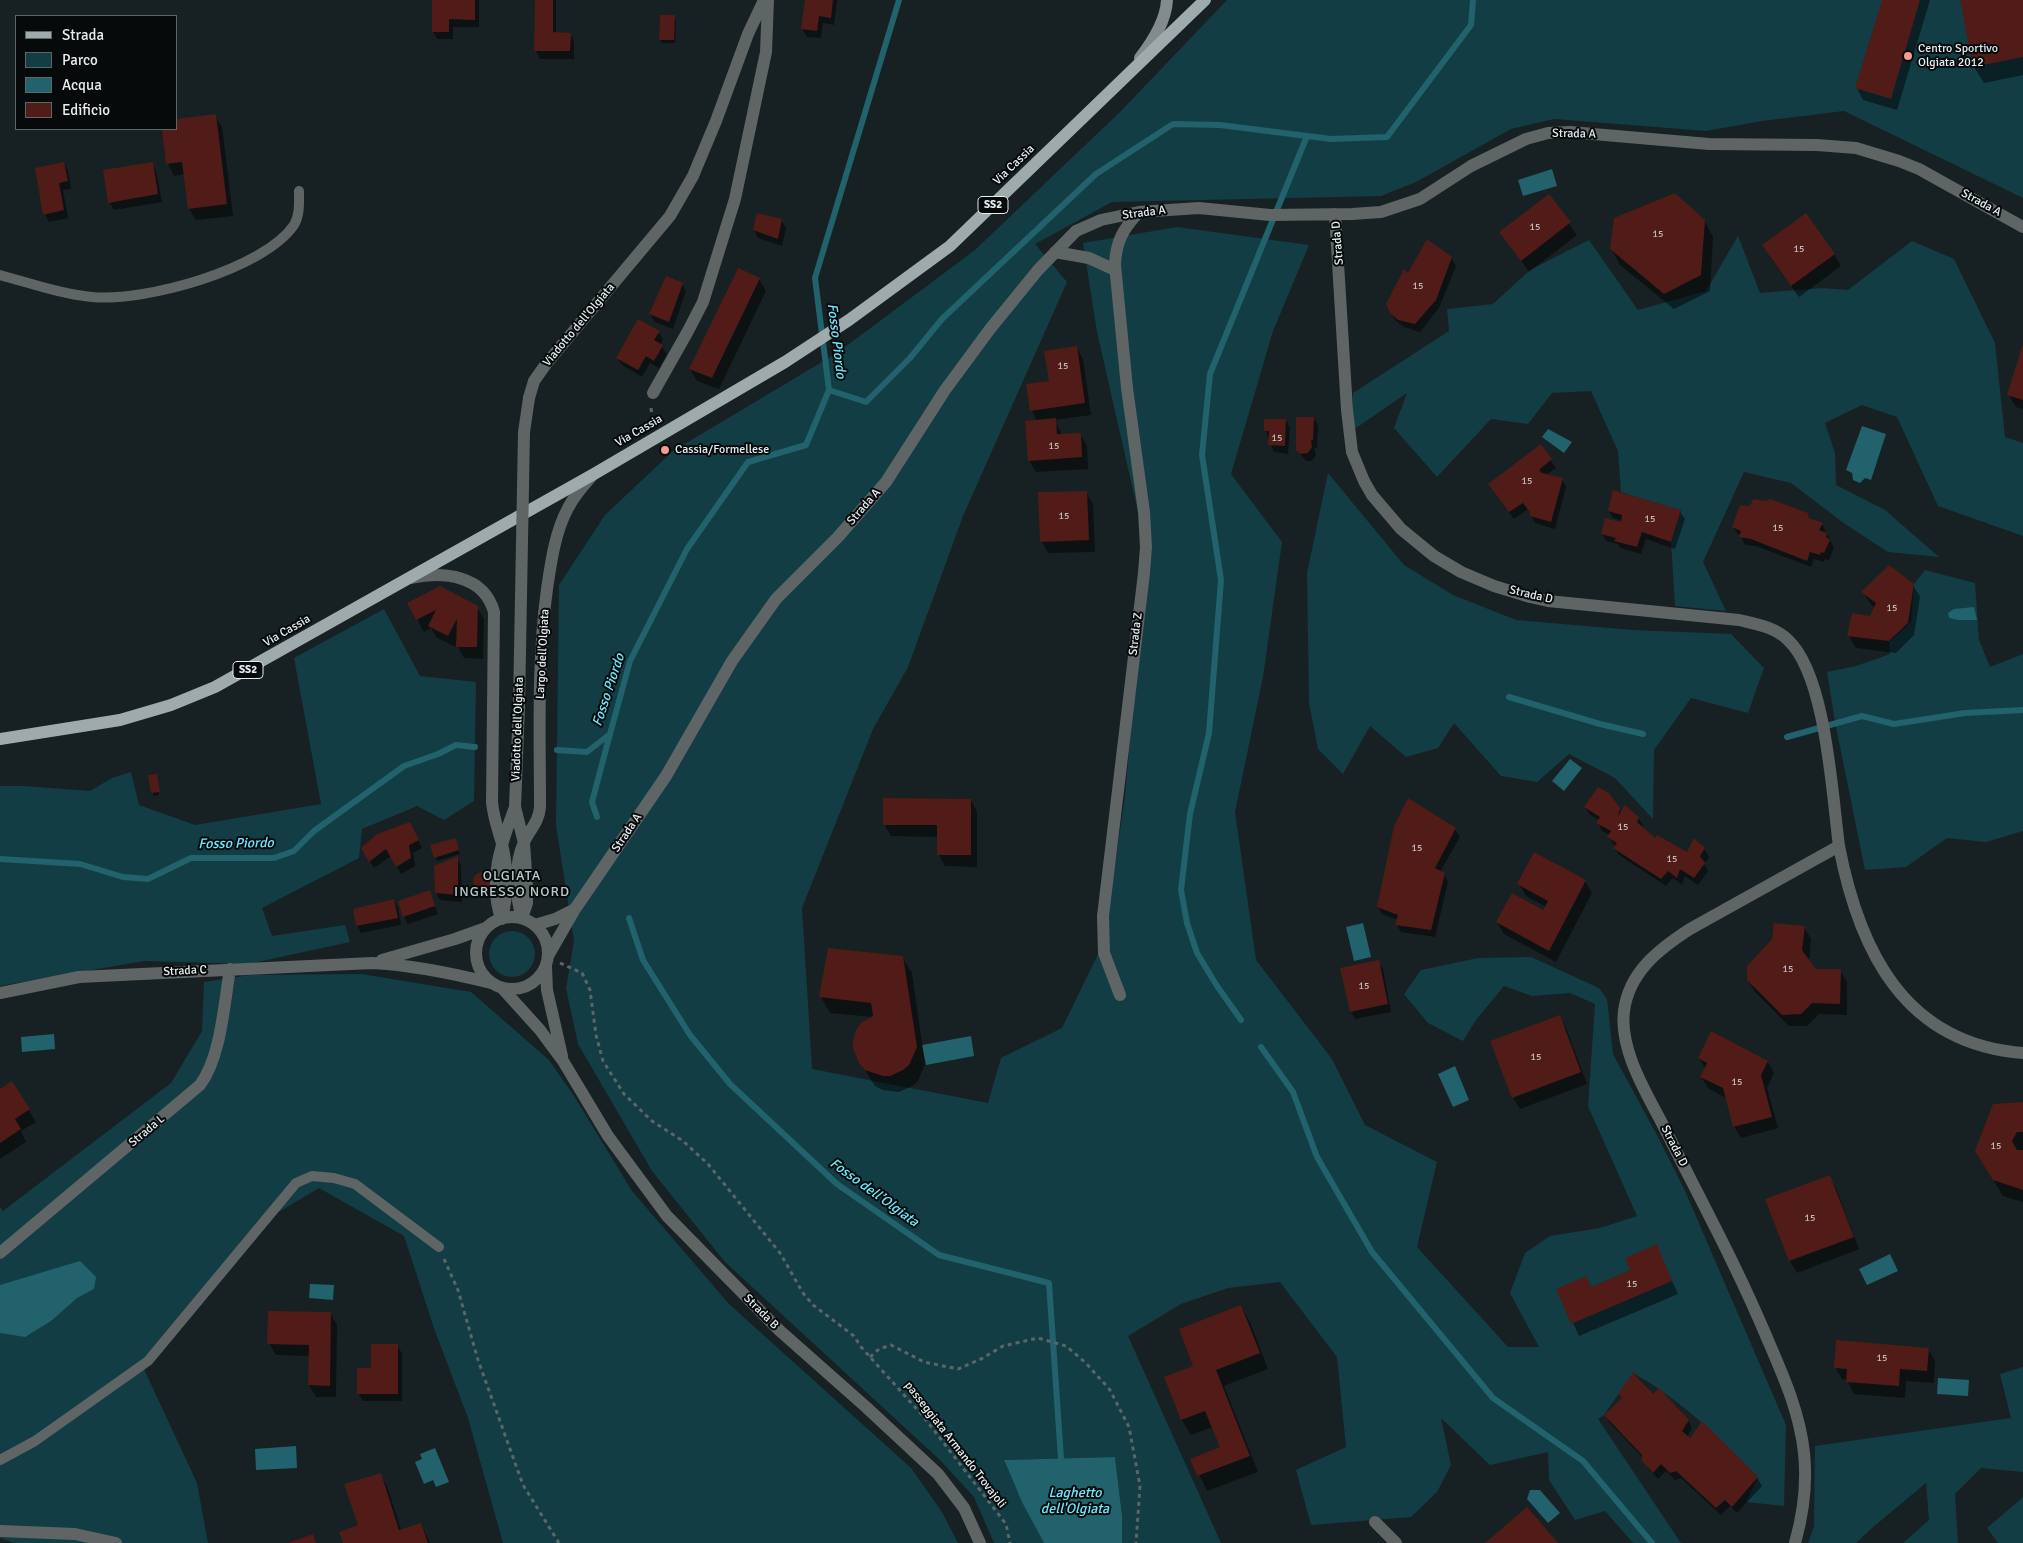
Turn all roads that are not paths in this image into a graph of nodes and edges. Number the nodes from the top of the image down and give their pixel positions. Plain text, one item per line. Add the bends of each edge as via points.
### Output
1 (764, 0) edge
2 (768, 0) edge
3 (1167, 0) edge
4 (1206, 0) edge
5 (1126, 78) junction
6 (299, 191) dead end
7 (1139, 212) junction
8 (1335, 214) junction
9 (2023, 227) edge
10 (1055, 252) junction
11 (1116, 270) junction
12 (0, 275) edge
13 (653, 393) road end
14 (594, 474) junction
15 (404, 579) junction
16 (0, 739) edge
17 (515, 807) junction
18 (501, 842) junction
19 (524, 843) junction
20 (1839, 846) junction
21 (575, 909) junction
22 (502, 918) junction
23 (522, 918) junction
24 (535, 925) junction
25 (486, 928) junction
26 (547, 961) junction
27 (372, 963) junction
28 (230, 969) junction
29 (497, 985) junction
30 (0, 993) edge
31 (1120, 995) dead end
32 (2023, 1053) edge
33 (563, 1061) junction
34 (439, 1247) road end
35 (0, 1253) edge
36 (0, 1460) edge
37 (1375, 1522) dead end
38 (0, 1531) edge
39 (116, 1543) edge
40 (980, 1543) edge
41 (1396, 1543) edge
42 (1795, 1543) edge

1 - 17 street, Viadotto dell'Olgiata, bridge via 694,176 675,208 534,381 524,432
2 - 13 street via 766,52 730,216 703,302
3 - 5 street via 1159,27
4 - 5 main road, Via Cassia / SS2
5 - 14 main road, Via Cassia / SS2 via 950,246 850,320 785,362
6 - 12 lane via 298,217 281,238 250,259 169,289 143,295 93,297
7 - 8 street, Strada A via 1199,208 1270,215
7 - 10 street, Strada A via 1084,226 1069,236
7 - 11 street, Strada Z via 1123,230 1119,240
8 - 9 street, Strada A via 1370,214 1420,200 1471,166 1526,139 1570,132 1709,144 1856,148 1919,169
8 - 20 street, Strada D via 1352,452 1372,495 1401,529 1434,556 1494,586 1548,601 1739,620 1776,631 1790,641 1805,664 1814,687 1829,762
10 - 11 street via 1089,258
10 - 21 street, Strada A via 968,358 886,482 838,537 776,599 732,661 666,776
11 - 31 street, Strada Z via 1127,388 1146,529 1144,573 1102,922 1104,953
14 - 15 main road, Via Cassia / SS2
14 - 19 street, Largo dell'Olgiata via 580,488 567,509 556,539 543,617 539,815
15 - 16 main road, Via Cassia / SS2 via 237,676 185,700 120,720
15 - 18 street via 431,575 459,578 477,586 492,604 492,802
17 - 18 street
17 - 19 street, Largo dell'Olgiata
18 - 22 street via 496,867 496,903
19 - 23 street, Largo dell'Olgiata via 518,870 517,903
20 - 32 street, Strada D via 1850,898 1864,935 1884,972 1902,996 1930,1020 1964,1040 1995,1050
20 - 42 street, Strada D via 1666,944 1638,973 1626,999 1624,1013 1625,1039 1640,1076 1750,1299 1790,1395 1804,1454 1804,1492
21 - 24 street
21 - 26 street, Strada A
22 - 23 street
22 - 25 street
23 - 24 street
24 - 26 street via 547,944
25 - 27 street, Strada C
25 - 29 street via 479,938 477,962 482,974
26 - 29 street via 540,976 523,988 513,990
26 - 33 street, Strada B via 547,990
27 - 28 street, Strada C
27 - 29 street, Strada C via 428,968
28 - 30 street, Strada C via 79,977
28 - 35 street, Strada L via 214,1059 200,1085
29 - 33 street, Strada B via 535,1024
33 - 40 street, Strada B via 608,1136 667,1216 779,1330 938,1474 964,1508
34 - 36 lane via 355,1184 312,1176 296,1183 148,1361 35,1441
37 - 41 street
38 - 39 street via 75,1534

